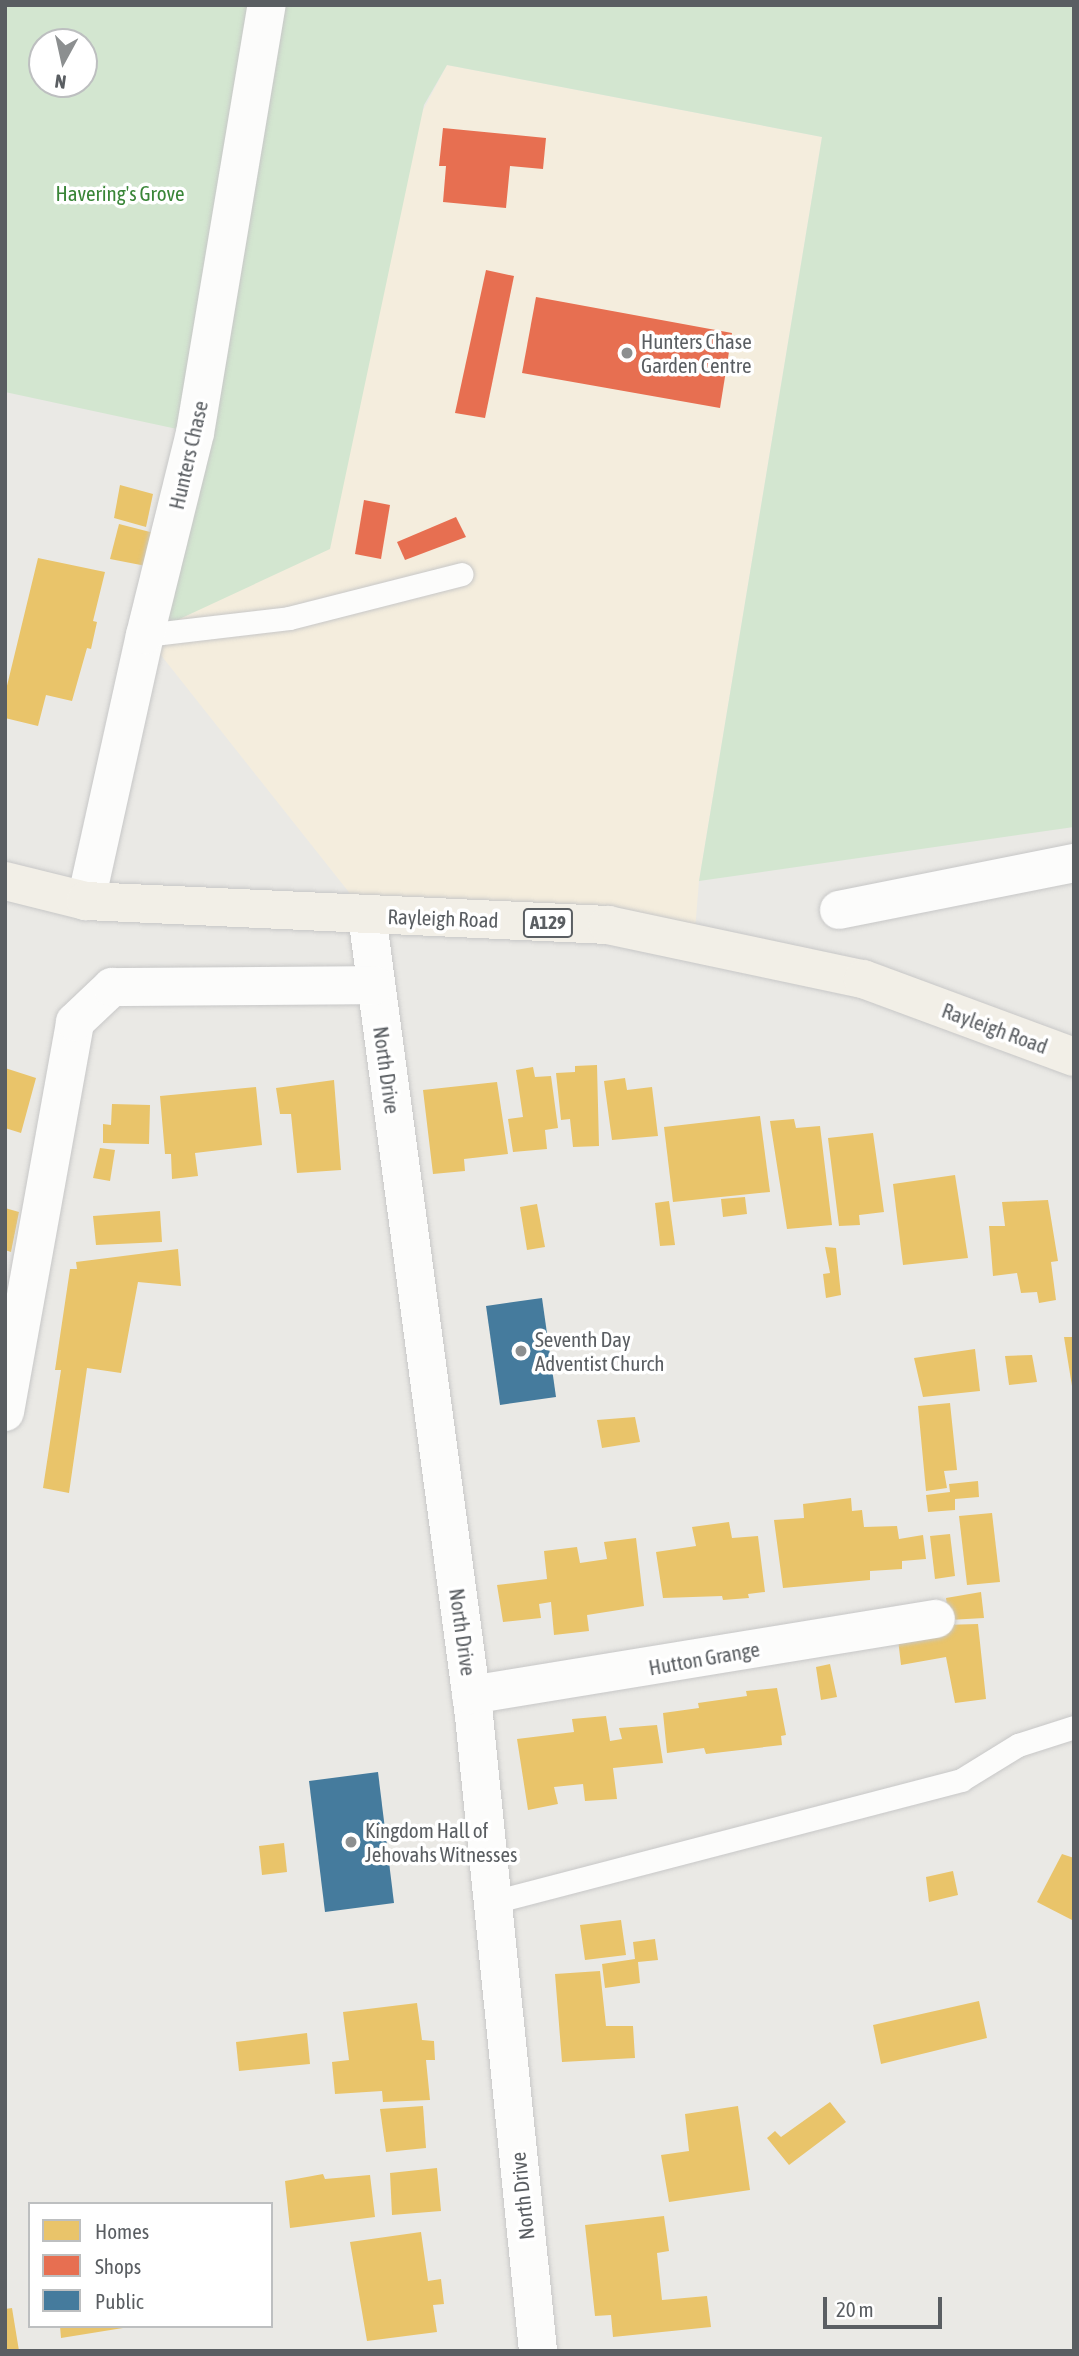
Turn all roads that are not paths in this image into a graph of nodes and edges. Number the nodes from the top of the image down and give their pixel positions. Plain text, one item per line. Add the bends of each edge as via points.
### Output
1 (267, 5) edge
2 (461, 574) dead end
3 (145, 635) junction
4 (1074, 863) edge
5 (5, 881) edge
6 (86, 901) junction
7 (839, 910) dead end
8 (367, 915) junction
9 (375, 985) junction
10 (1074, 1057) edge
11 (5, 1412) edge
12 (936, 1619) dead end
13 (471, 1695) junction
14 (1074, 1727) edge
15 (493, 1902) junction
16 (538, 2351) edge

1 - 3 street, Hunters Chase via 195,433
2 - 3 lane via 289,618
3 - 6 street, Hunters Chase
4 - 7 street
5 - 6 main road, Rayleigh Road / A129
6 - 8 main road, Rayleigh Road / A129
8 - 9 street, North Drive
8 - 10 main road, Rayleigh Road / A129 via 608,925 863,979
9 - 11 street via 112,987 75,1022
9 - 13 street, North Drive
12 - 13 street, Hutton Grange
13 - 15 street, North Drive
14 - 15 lane via 1018,1745 961,1780
15 - 16 street, North Drive

